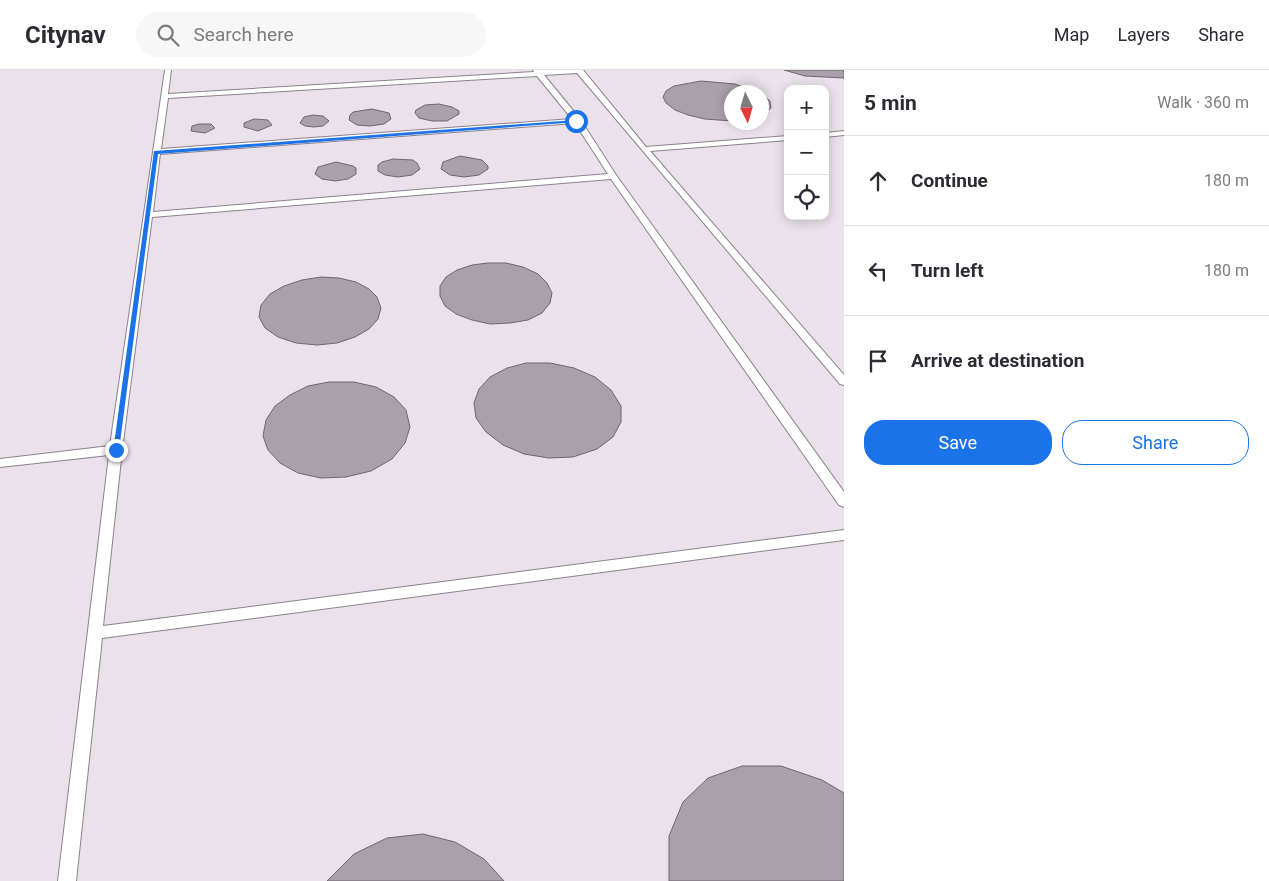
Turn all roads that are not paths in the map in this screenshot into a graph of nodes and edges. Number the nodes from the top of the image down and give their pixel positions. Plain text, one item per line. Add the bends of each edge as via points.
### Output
1 (168, 70) edge
2 (579, 71) edge
3 (537, 72) edge
4 (165, 96) junction
5 (576, 121) junction
6 (844, 133) edge
7 (829, 135) edge
8 (784, 138) edge
9 (644, 149) junction
10 (156, 152) junction
11 (613, 176) junction
12 (147, 215) junction
13 (844, 382) edge
14 (116, 450) junction
15 (0, 463) edge
16 (844, 502) edge
17 (844, 535) edge
18 (95, 633) junction
19 (67, 881) edge

1 - 4 lane
2 - 3 lane
2 - 9 lane
3 - 4 lane
3 - 5 lane
4 - 10 lane
5 - 10 lane
5 - 11 lane
6 - 7 lane
8 - 9 lane
9 - 13 lane
10 - 12 lane
11 - 12 lane
11 - 16 lane
12 - 14 lane
14 - 15 lane
14 - 18 lane
17 - 18 lane
18 - 19 lane

